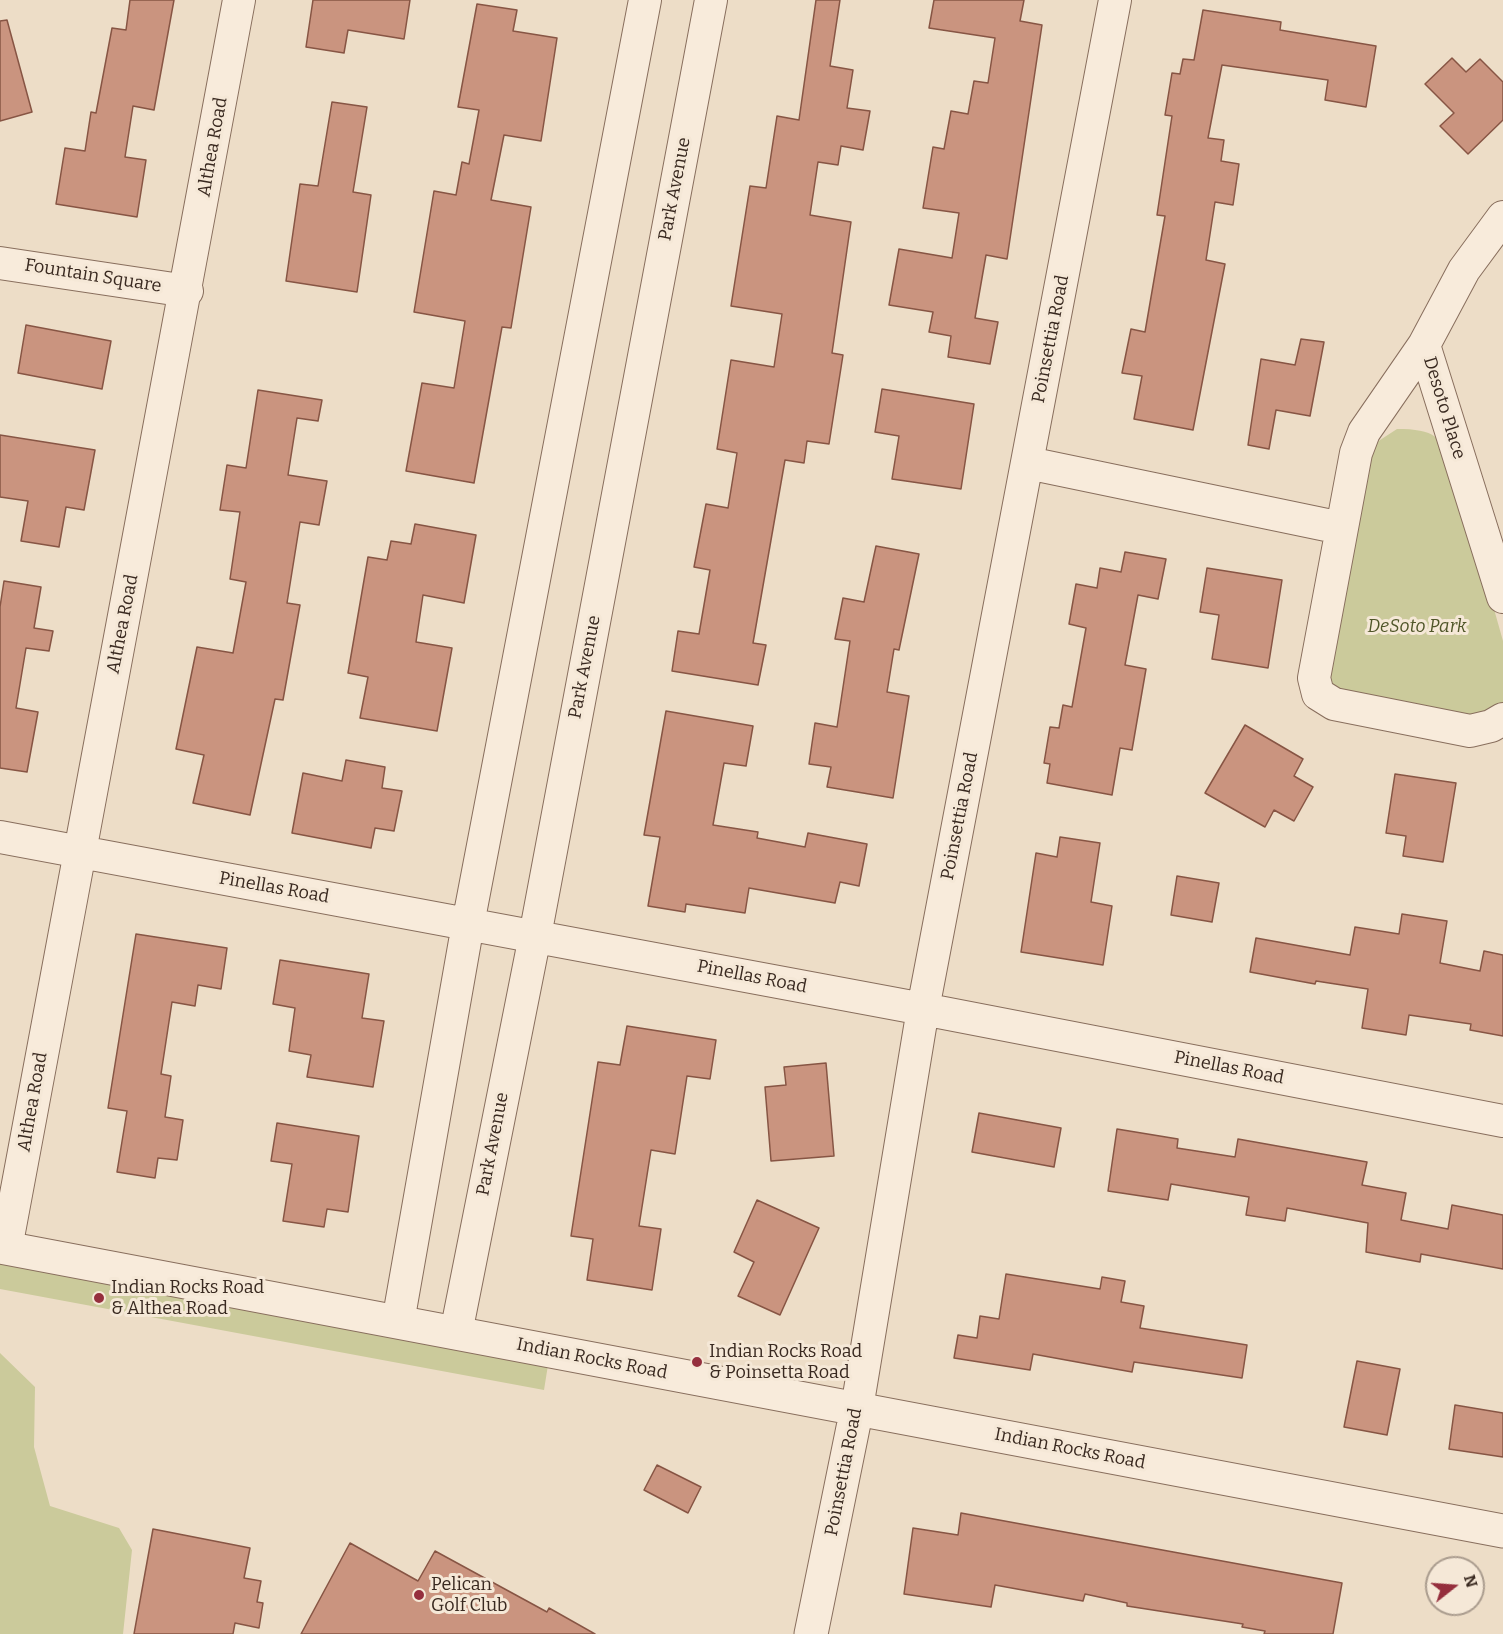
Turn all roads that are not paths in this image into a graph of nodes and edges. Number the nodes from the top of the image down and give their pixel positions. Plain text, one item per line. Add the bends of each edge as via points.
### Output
1 (239, 0) edge
2 (645, 0) edge
3 (711, 0) edge
4 (1115, 0) edge
5 (1503, 217) edge
6 (0, 263) edge
7 (187, 291) junction
8 (1424, 345) junction
9 (1028, 464) junction
10 (1341, 528) junction
11 (1503, 597) edge
12 (1503, 719) edge
13 (0, 837) edge
14 (79, 852) junction
15 (468, 924) junction
16 (535, 936) junction
17 (923, 1009) junction
18 (1503, 1121) edge
19 (3, 1248) edge
20 (398, 1322) junction
21 (456, 1333) junction
22 (856, 1408) junction
23 (1503, 1531) edge
24 (811, 1634) edge

1 - 7 street, Althea Road
2 - 15 street
3 - 16 street, Park Avenue
4 - 9 street, Poinsettia Road
5 - 8 street via 1464,270
6 - 7 street, Fountain Square
7 - 14 street, Althea Road
8 - 10 street, Desoto Place via 1364,432
8 - 11 street, Desoto Place
9 - 10 street
9 - 17 street, Poinsettia Road
10 - 12 street, Desoto Place via 1314,678 1317,694 1334,704 1470,730
13 - 14 street, Pinellas Road
14 - 15 street, Pinellas Road
14 - 19 street, Althea Road
15 - 16 street, Pinellas Road
15 - 20 street
16 - 17 street, Pinellas Road
16 - 21 street, Park Avenue
17 - 18 street, Pinellas Road
17 - 22 street, Poinsettia Road
19 - 20 street, Indian Rocks Road
20 - 21 street, Indian Rocks Road
21 - 22 street, Indian Rocks Road
22 - 23 street, Indian Rocks Road
22 - 24 street, Poinsettia Road

